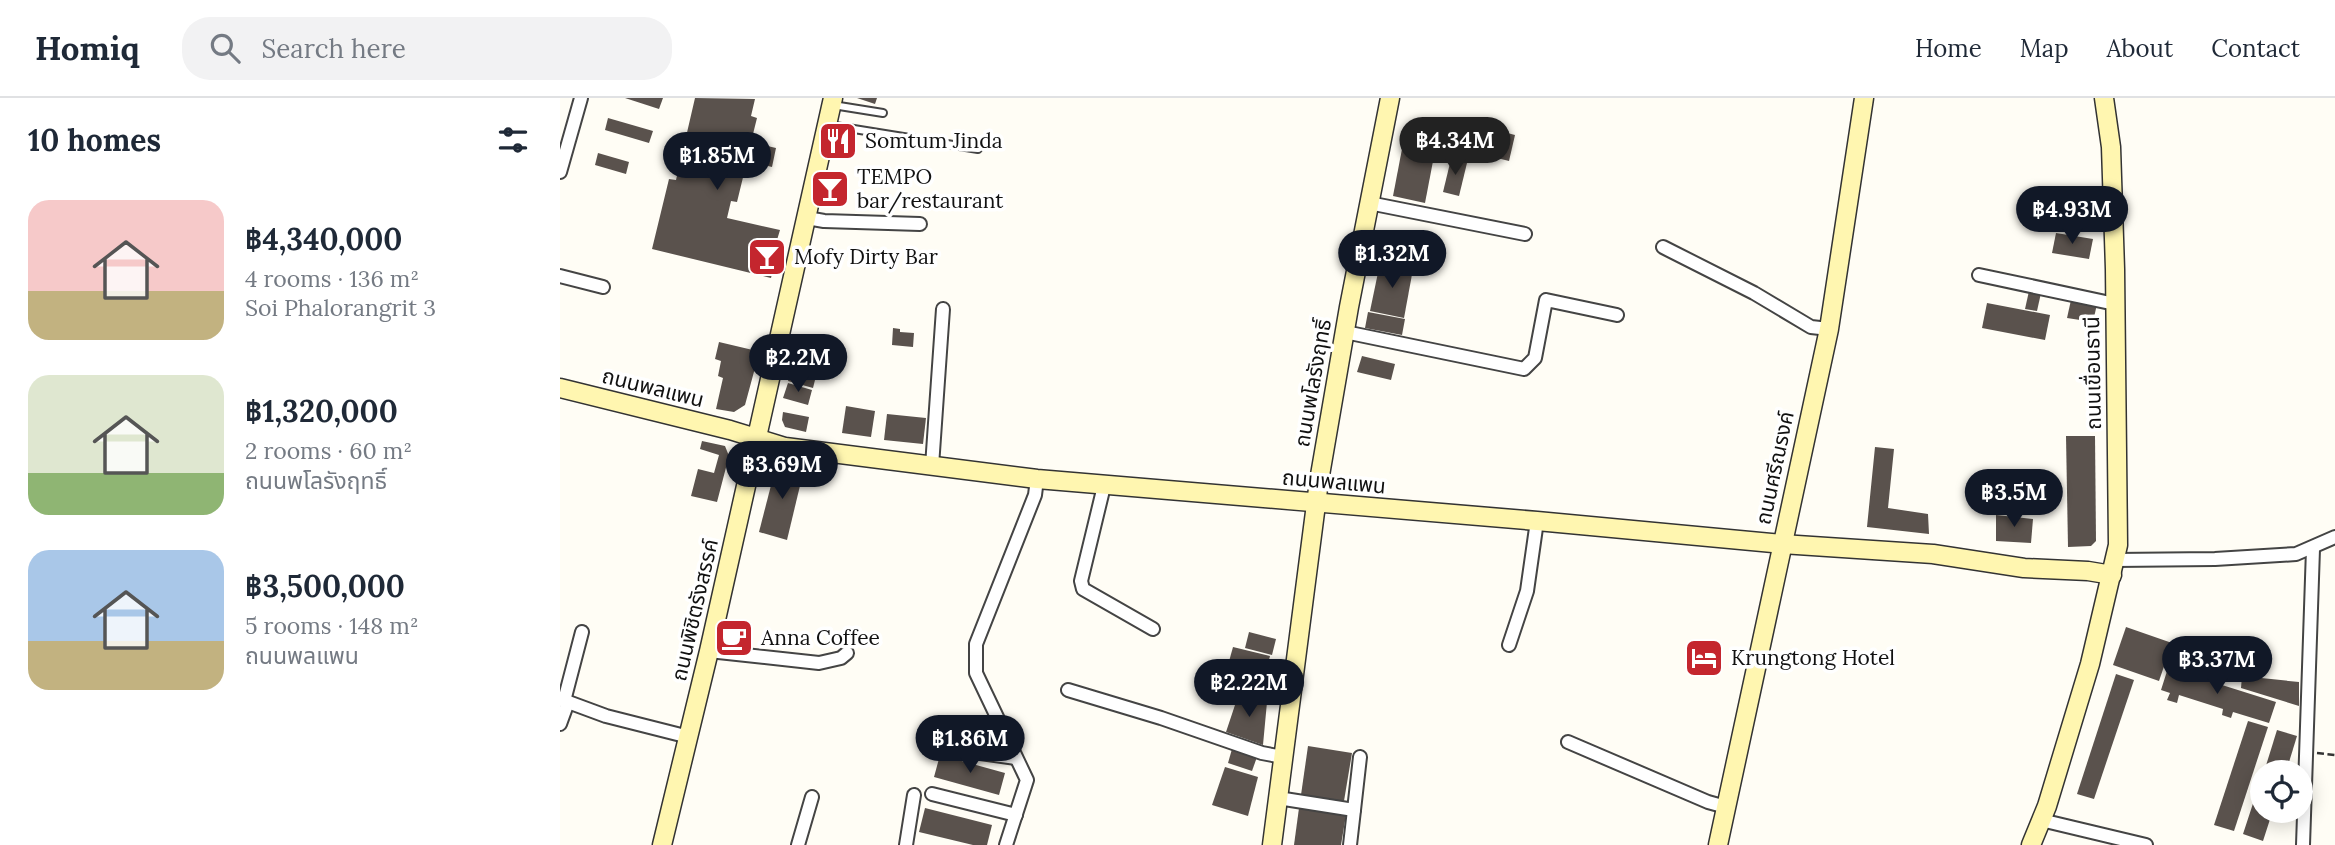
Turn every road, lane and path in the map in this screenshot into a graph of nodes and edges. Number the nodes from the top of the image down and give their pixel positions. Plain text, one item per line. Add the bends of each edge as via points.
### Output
1 (581, 98) edge
2 (1390, 98) edge
3 (1864, 98) edge
4 (2104, 98) edge
5 (832, 101) edge
6 (883, 113) dead end
7 (827, 125) junction
8 (978, 149) dead end
9 (560, 172) edge
10 (1369, 203) junction
11 (807, 218) junction
12 (920, 224) dead end
13 (1525, 234) dead end
14 (1663, 247) dead end
15 (1979, 275) dead end
16 (560, 276) edge
17 (603, 287) dead end
18 (2115, 304) junction
19 (943, 309) dead end
20 (1617, 315) dead end
21 (1829, 329) junction
22 (1345, 332) junction
23 (560, 388) edge
24 (757, 439) junction
25 (932, 466) junction
26 (1037, 479) junction
27 (1104, 486) junction
28 (1316, 504) junction
29 (1537, 521) junction
30 (2335, 537) edge
31 (1782, 544) junction
32 (2313, 549) junction
33 (2113, 567) junction
34 (1153, 629) dead end
35 (582, 632) dead end
36 (1509, 645) dead end
37 (709, 651) junction
38 (847, 653) dead end
39 (1068, 690) dead end
40 (564, 701) edge
41 (560, 724) edge
42 (689, 737) junction
43 (1568, 742) dead end
44 (937, 747) dead end
45 (2307, 751) junction
46 (2335, 755) edge
47 (1283, 757) junction
48 (1360, 757) dead end
49 (1016, 758) junction
50 (932, 794) dead end
51 (914, 795) dead end
52 (813, 797) dead end
53 (1278, 798) junction
54 (1726, 807) junction
55 (1354, 810) junction
56 (1016, 815) junction
57 (2041, 820) junction
58 (662, 845) edge
59 (798, 845) edge
60 (906, 845) edge
61 (1006, 845) edge
62 (1272, 845) edge
63 (1350, 845) edge
64 (1718, 845) edge
65 (2031, 845) edge
66 (2146, 845) edge
67 (2303, 845) edge

1 - 9 street
2 - 10 street, ถนนพโลรังฤทธิ์
3 - 21 street, ถนนศรีณรงค์
4 - 18 street, ถนนเขื่อนธานี via 2111,147
5 - 6 lane
5 - 7 street, ถนนพิชิตรังสรรค์
7 - 8 lane
7 - 11 street, ถนนพิชิตรังสรรค์
10 - 13 street
10 - 22 street, ถนนพโลรังฤทธิ์
11 - 12 street
11 - 24 street, ถนนพิชิตรังสรรค์
14 - 21 street via 1811,327
15 - 18 street
16 - 17 street
18 - 33 street, ถนนเขื่อนธานี via 2118,545
19 - 25 street
20 - 22 street via 1546,300 1535,358 1524,369
21 - 31 street, ถนนศรีณรงค์
22 - 28 street, ถนนพโลรังฤทธิ์
23 - 24 street, ถนนพลแพน
24 - 25 street, ถนนพลแพน via 785,447
24 - 37 street, ถนนพิชิตรังสรรค์
25 - 26 street, ถนนพลแพน
26 - 27 street, ถนนพลแพน
26 - 49 street via 1035,495 976,644 976,673
27 - 28 street, ถนนพลแพน
27 - 34 street via 1081,581 1083,589
28 - 29 street, ถนนพลแพน
28 - 47 street, ถนนพโลรังฤทธิ์
29 - 31 street, ถนนพลแพน
29 - 36 street via 1527,591
30 - 32 street
31 - 33 street, ถนนพลแพน via 1933,554 2024,568 2088,571
31 - 54 street, ถนนศรีณรงค์
32 - 33 street
32 - 45 street
33 - 57 street, ถนนเขื่อนธานี via 2090,664
35 - 40 street
37 - 38 street via 819,663
37 - 42 street, ถนนพิชิตรังสรรค์
39 - 47 street
40 - 41 street
40 - 42 street
42 - 58 street, ถนนพิชิตรังสรรค์
43 - 54 street
44 - 49 street
45 - 46 path
45 - 67 street
47 - 53 street, ถนนพโลรังฤทธิ์
48 - 55 street
49 - 56 street via 1027,780
50 - 56 street
51 - 60 street
52 - 59 street
53 - 55 street
53 - 62 street, ถนนพโลรังฤทธิ์
54 - 64 street, ถนนศรีณรงค์
55 - 63 street
56 - 61 street
57 - 65 street, ถนนเขื่อนธานี
57 - 66 street

